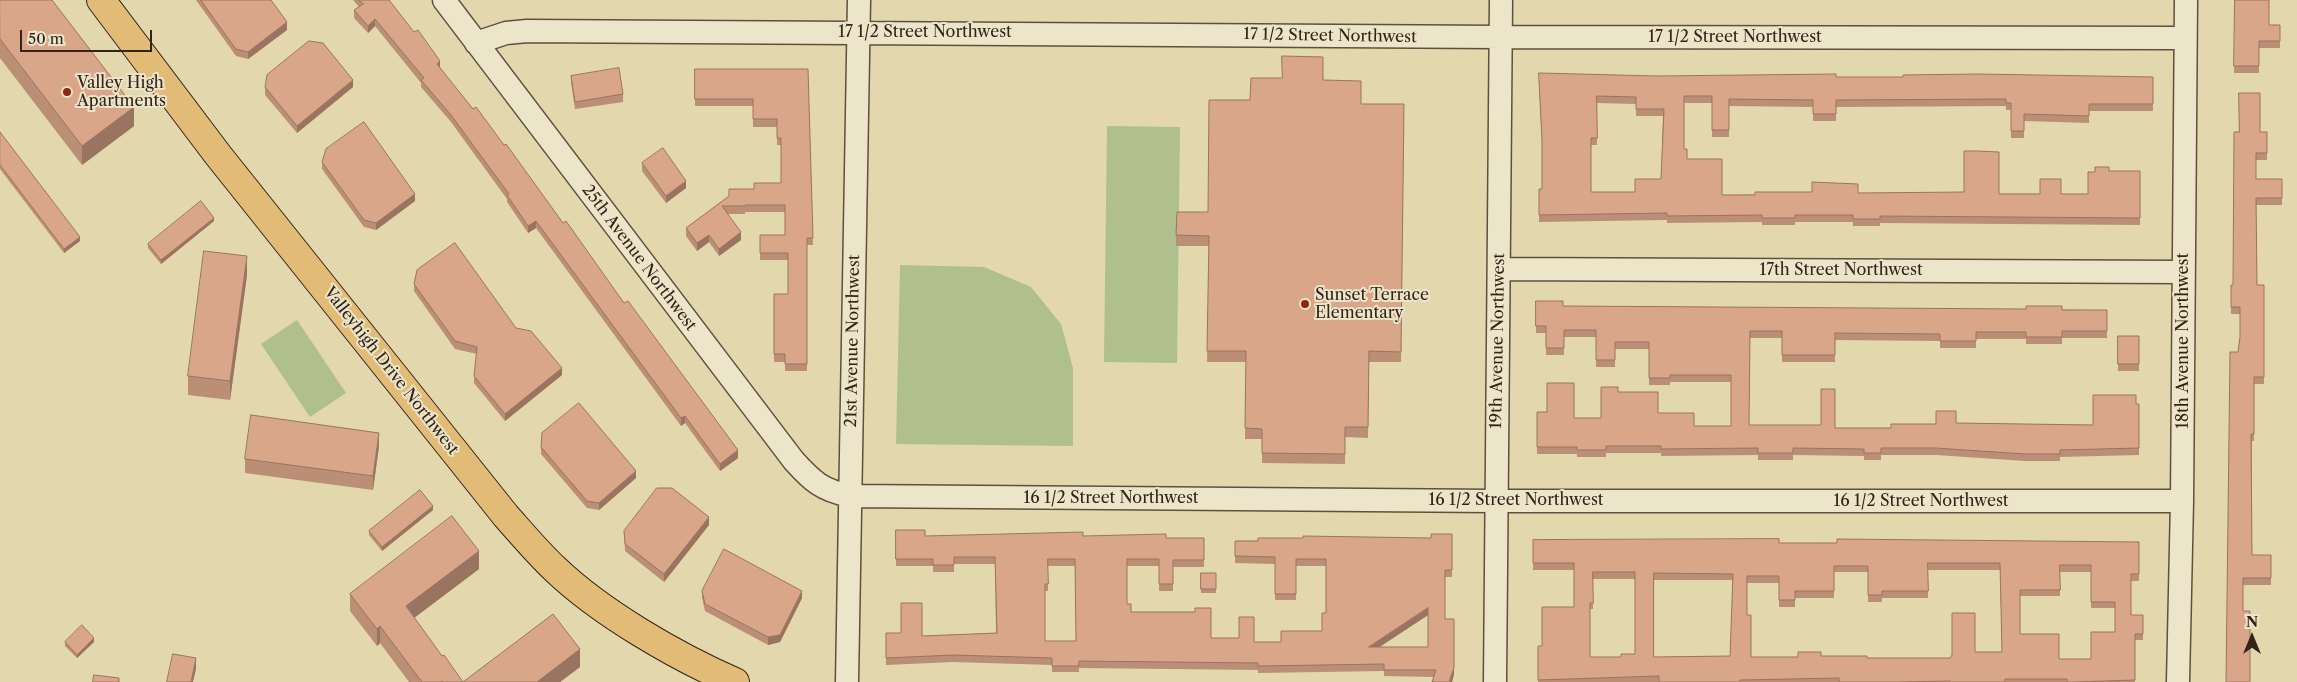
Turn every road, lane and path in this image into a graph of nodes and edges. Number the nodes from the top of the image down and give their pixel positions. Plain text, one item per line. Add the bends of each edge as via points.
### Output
1 (101, 0) edge
2 (444, 0) edge
3 (859, 0) edge
4 (1501, 0) edge
5 (2186, 0) edge
6 (858, 31) junction
7 (1500, 37) junction
8 (2185, 38) junction
9 (476, 43) junction
10 (1499, 269) junction
11 (2183, 272) junction
12 (850, 496) junction
13 (1496, 501) junction
14 (2182, 501) junction
15 (735, 682) edge
16 (847, 682) edge
17 (1495, 682) edge
18 (2178, 682) edge

1 - 15 main road, Valleyhigh Drive Northwest via 218,155 536,550 557,571 600,604 689,660
2 - 9 street, 25th Avenue Northwest
3 - 6 street, 21st Avenue Northwest
4 - 7 street, 19th Avenue Northwest
5 - 8 street, 18th Avenue Northwest
6 - 7 street, 17 1/2 Street Northwest
6 - 9 street, 17 1/2 Street Northwest via 527,31 506,33
6 - 12 street, 21st Avenue Northwest
7 - 8 street, 17 1/2 Street Northwest
7 - 10 street, 19th Avenue Northwest
8 - 11 street, 18th Avenue Northwest
9 - 12 street, 25th Avenue Northwest via 794,461 811,480 828,491
10 - 11 street, 17th Street Northwest
10 - 13 street, 19th Avenue Northwest
11 - 14 street, 18th Avenue Northwest
12 - 13 street, 16 1/2 Street Northwest
12 - 16 street, 21st Avenue Northwest
13 - 14 street, 16 1/2 Street Northwest
13 - 17 street, 19th Avenue Northwest
14 - 18 street, 18th Avenue Northwest

